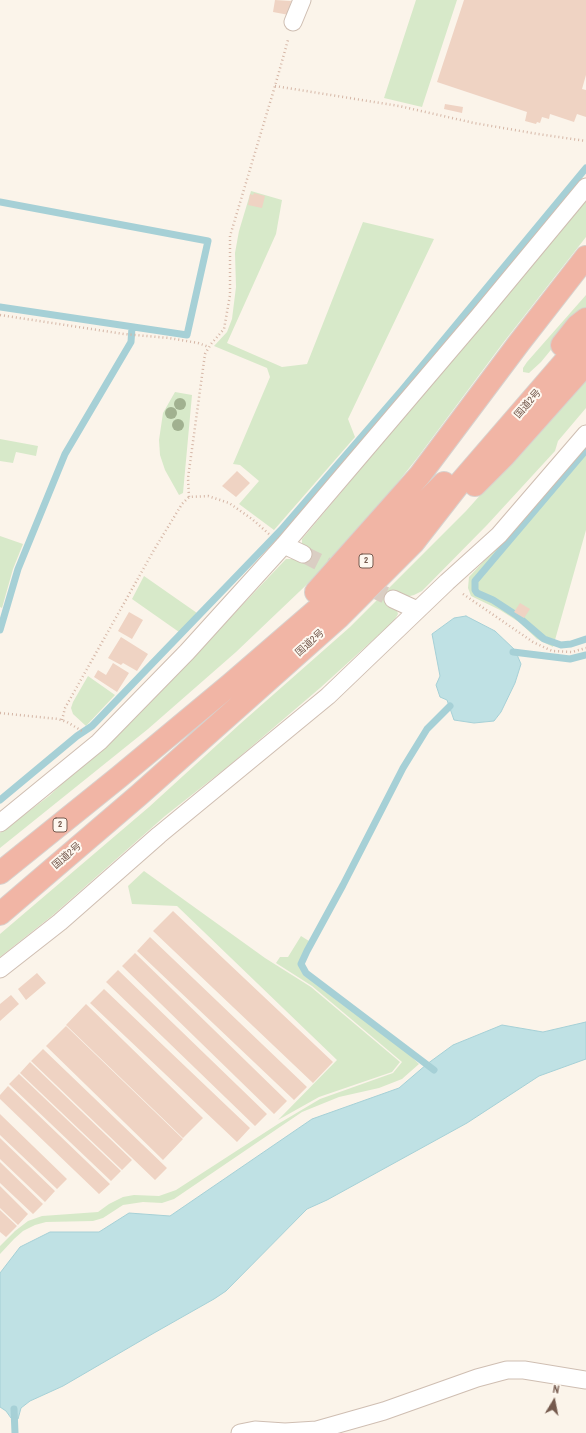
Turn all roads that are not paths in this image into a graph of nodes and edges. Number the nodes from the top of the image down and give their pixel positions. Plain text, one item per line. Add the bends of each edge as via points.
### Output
1 (302, 0) edge
2 (293, 22) road end
3 (586, 187) edge
4 (586, 257) edge
5 (586, 318) edge
6 (586, 337) edge
7 (586, 364) edge
8 (586, 434) edge
9 (277, 540) junction
10 (413, 543) junction
11 (303, 554) tunnel mouth
12 (393, 599) tunnel mouth
13 (417, 610) junction
14 (231, 684) junction
15 (0, 823) edge
16 (0, 873) edge
17 (0, 914) edge
18 (0, 969) edge
19 (586, 1380) edge
20 (240, 1433) edge

1 - 2 street
3 - 9 street via 479,316
4 - 14 highway via 420,476
5 - 14 highway, 国道2号 / 2 via 438,490 320,607
6 - 10 highway, 国道2号 / 2 via 459,484
7 - 10 highway via 499,461
8 - 13 street via 499,535
9 - 11 street
9 - 15 street via 187,652 99,742
10 - 17 highway, 国道2号 / 2 via 339,618
12 - 13 street
13 - 18 street via 328,696 159,835 60,922
14 - 16 highway, 国道2号 / 2
19 - 20 street via 524,1370 507,1370 384,1411 317,1430 255,1430

